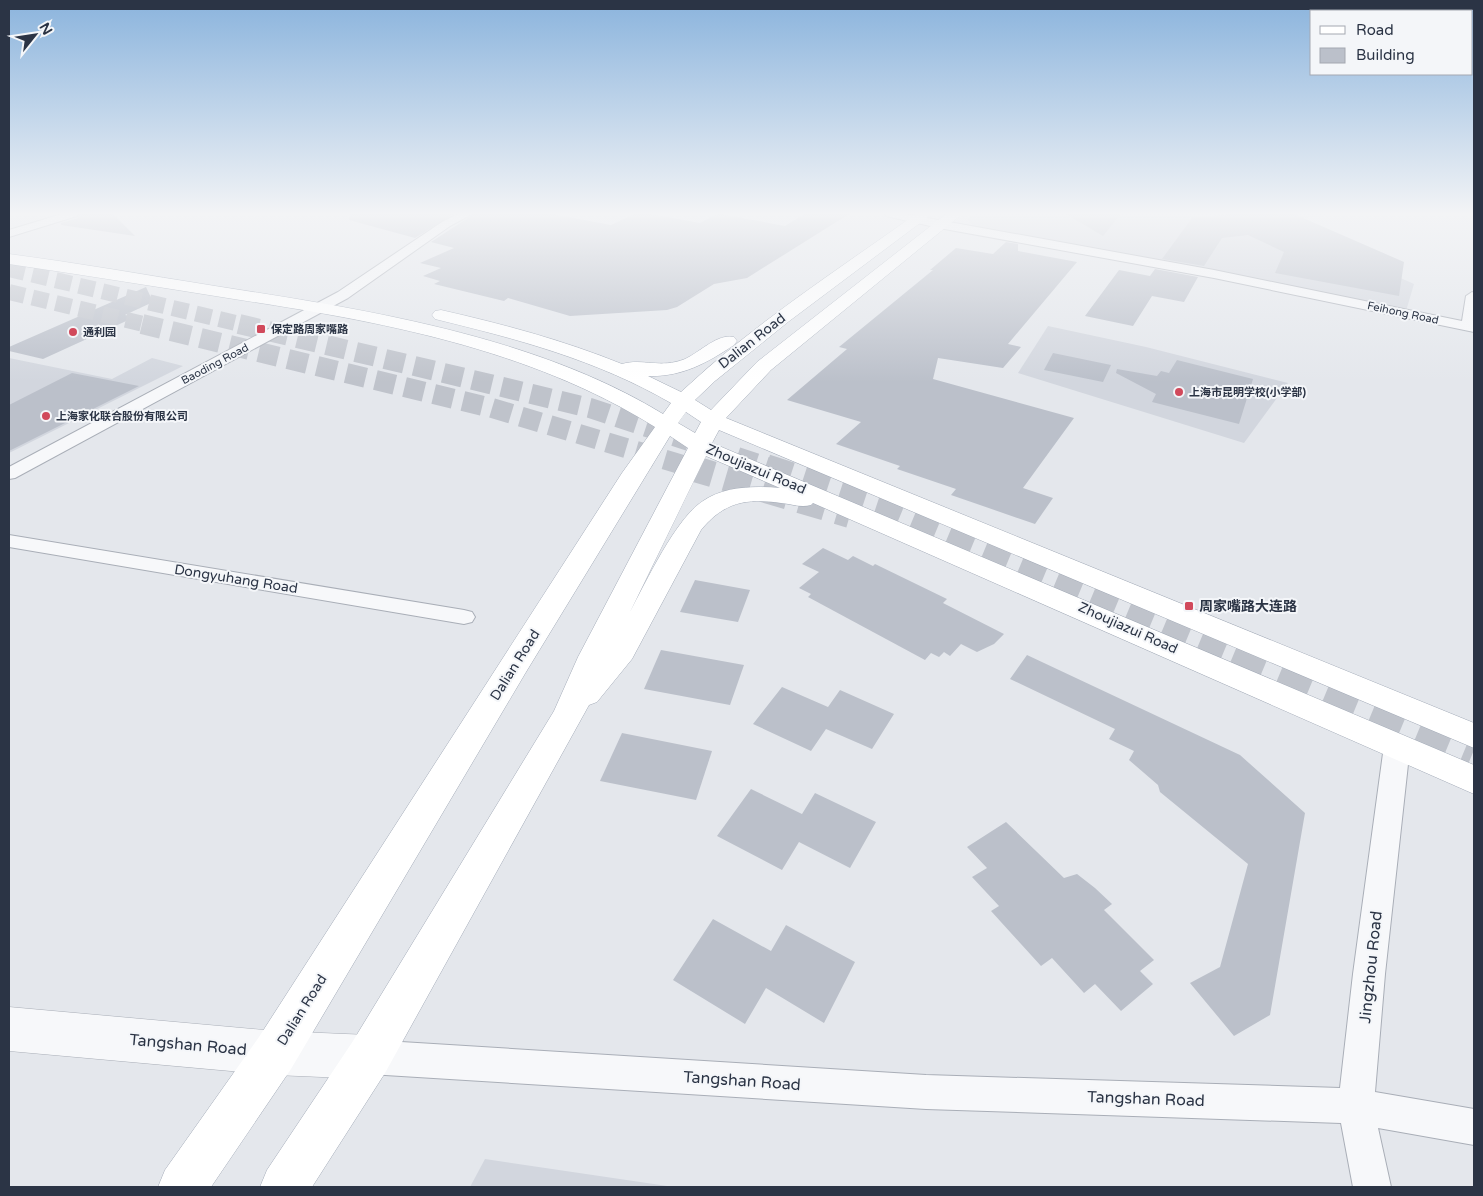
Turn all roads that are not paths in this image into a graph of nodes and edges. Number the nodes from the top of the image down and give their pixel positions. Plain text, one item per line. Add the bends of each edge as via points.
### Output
1 (88, 270) edge
2 (380, 270) edge
3 (848, 270) edge
4 (883, 270) edge
5 (1191, 270) edge
6 (819, 291) junction
7 (343, 295) junction
8 (1472, 296) dead end
9 (321, 299) junction
10 (370, 300) dead end
11 (425, 311) dead end
12 (1471, 328) edge
13 (574, 352) junction
14 (674, 414) junction
15 (713, 420) junction
16 (699, 445) junction
17 (9, 474) edge
18 (916, 538) junction
19 (9, 541) edge
20 (464, 618) dead end
21 (569, 714) junction
22 (1474, 736) edge
23 (1397, 746) junction
24 (1474, 780) edge
25 (9, 1029) edge
26 (275, 1053) junction
27 (369, 1057) junction
28 (1356, 1106) junction
29 (1474, 1127) edge
30 (182, 1187) edge
31 (284, 1187) edge
32 (1372, 1187) edge

1 - 9 main road, Zhoujiazui Road
2 - 7 street
3 - 6 main road, Dalian Road
4 - 15 main road, Dalian Road via 764,366
5 - 12 street, Feihong Road
6 - 13 main road via 761,318 705,356 680,368 656,372 642,370
6 - 14 main road, Dalian Road via 708,377
7 - 9 main road, Zhoujiazui Road
7 - 10 main road, Zhoujiazui Road
8 - 12 street
9 - 14 main road, Zhoujiazui Road via 537,362 628,401
9 - 17 street, Baoding Road
11 - 13 main road, Zhoujiazui Road
13 - 14 main road, Zhoujiazui Road via 650,384
14 - 15 main road, Zhoujiazui Road
14 - 16 main road, Zhoujiazui Road
14 - 26 main road, Dalian Road via 514,664
15 - 16 main road, Dalian Road
15 - 22 main road, Zhoujiazui Road
16 - 18 main road, Zhoujiazui Road
16 - 21 main road, Dalian Road via 593,657
18 - 21 main road via 825,506 779,495 738,496 713,504 690,527 622,652
18 - 23 main road, Zhoujiazui Road
19 - 20 street, Dongyuhang Road
21 - 27 main road, Dalian Road
23 - 24 main road, Zhoujiazui Road
23 - 28 street, Jingzhou Road
25 - 26 street, Tangshan Road
26 - 27 street, Tangshan Road
26 - 30 main road, Dalian Road
27 - 28 street, Tangshan Road via 926,1092
27 - 31 main road, Dalian Road
28 - 29 street, Tangshan Road
28 - 32 street, Jingzhou Road

